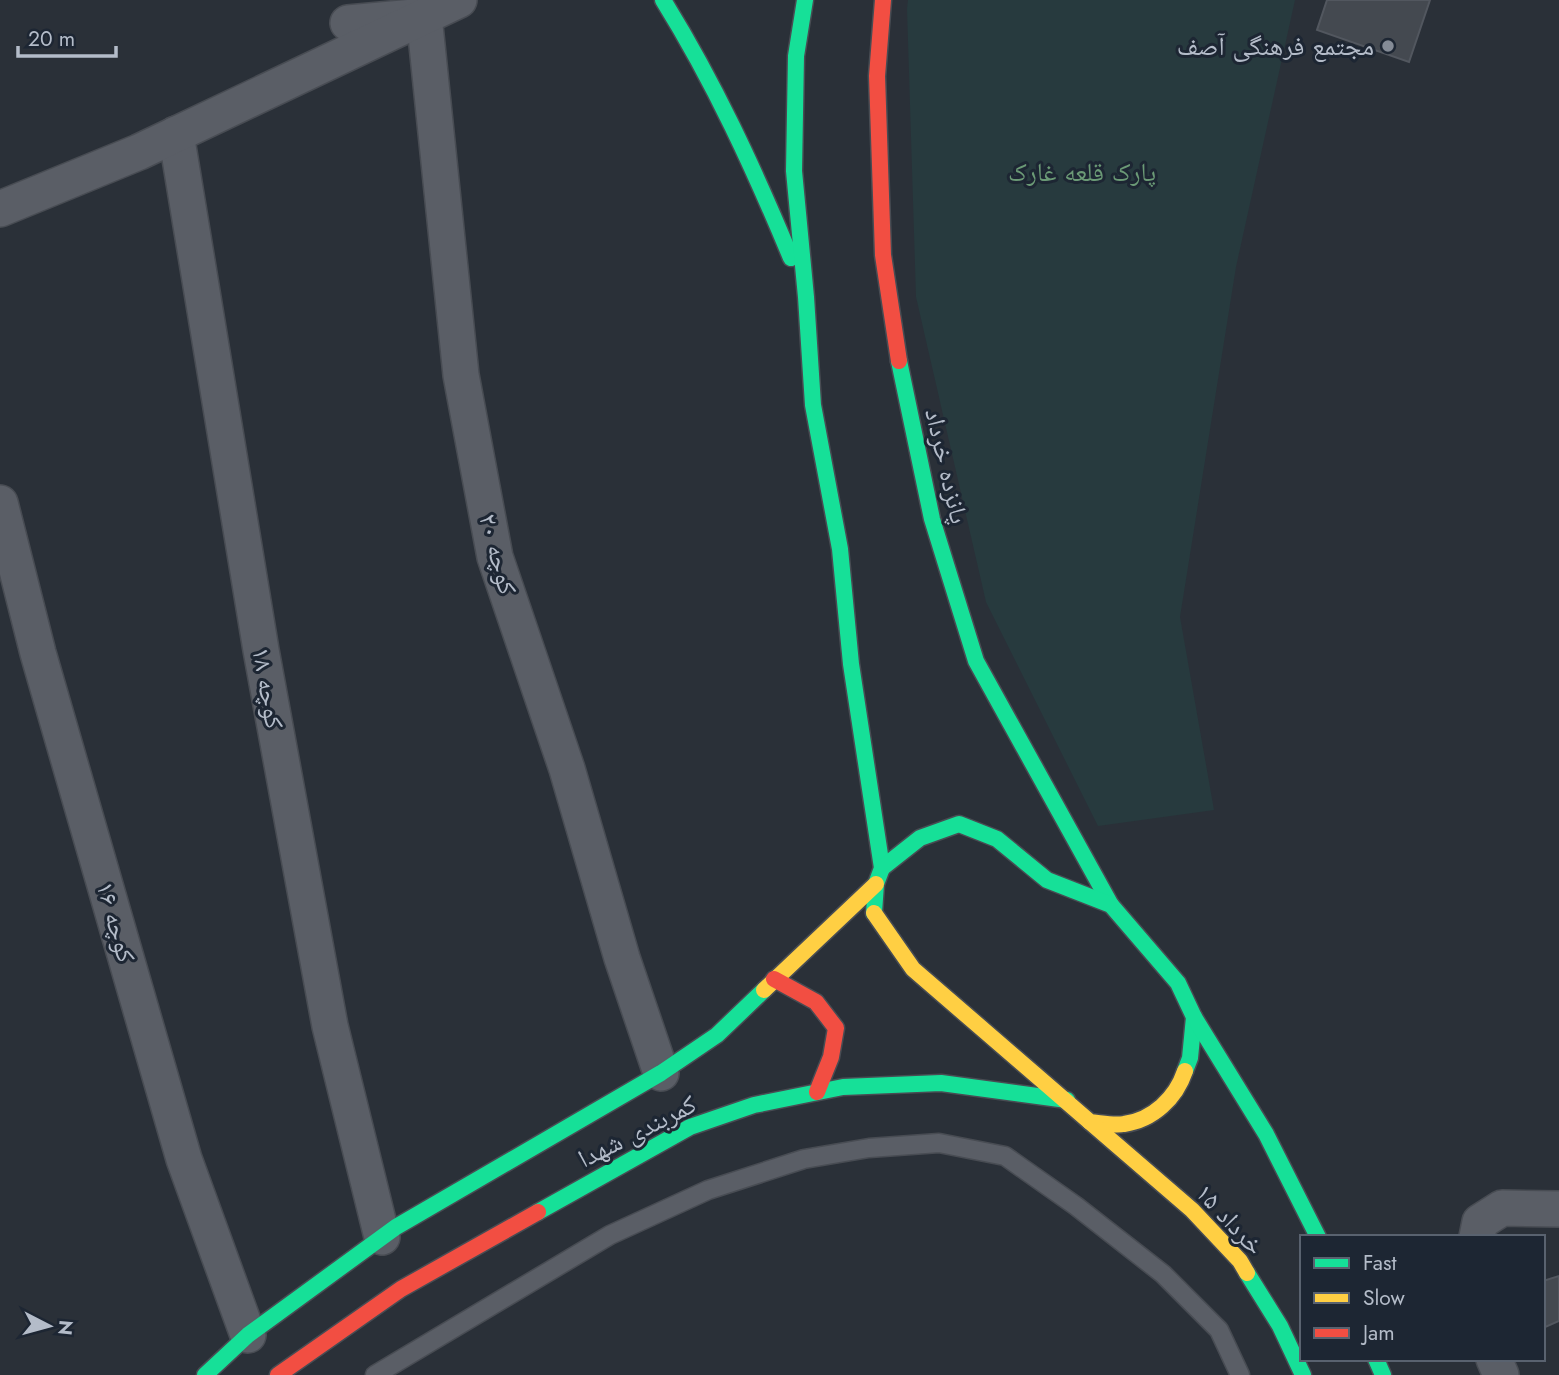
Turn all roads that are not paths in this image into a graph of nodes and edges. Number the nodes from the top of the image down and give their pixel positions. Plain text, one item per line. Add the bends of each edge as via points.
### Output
1 (458, 0) edge
2 (663, 0) edge
3 (805, 0) edge
4 (883, 0) edge
5 (424, 16) junction
6 (348, 23) dead end
7 (176, 134) junction
8 (0, 209) edge
9 (806, 297) junction
10 (0, 503) edge
11 (879, 876) junction
12 (1111, 905) junction
13 (774, 979) junction
14 (1194, 1017) junction
15 (661, 1073) junction
16 (817, 1092) junction
17 (1067, 1100) junction
18 (1090, 1122) junction
19 (1559, 1209) edge
20 (1317, 1235) edge
21 (1477, 1235) edge
22 (382, 1237) junction
23 (248, 1335) junction
24 (205, 1375) edge
25 (278, 1375) edge
26 (375, 1375) edge
27 (1240, 1375) edge
28 (1303, 1375) edge

1 - 5 street
2 - 9 main road via 745,148
3 - 9 main road via 796,56 794,170
4 - 12 main road, پانزده خرداد via 877,76 883,255 901,377 932,519 976,662
5 - 6 street
5 - 7 street
5 - 15 street, کوچه ۲۰ via 461,375 495,557 567,769
7 - 8 street
7 - 22 street, کوچه ۱۸ via 261,650 330,1026
9 - 11 main road via 813,405 841,549
10 - 23 street, کوچه ۱۶ via 38,653 184,1158
11 - 12 main road, کمربندی شهدا via 920,838 959,824 997,839 1047,880
11 - 13 main road, کمربندی شهدا
11 - 17 main road, ۱۵ خرداد via 874,915 913,969
12 - 14 main road, پانزده خرداد via 1178,983
13 - 15 main road, کمربندی شهدا via 717,1035
13 - 16 main road via 816,1002 836,1028
14 - 18 main road via 1190,1058 1168,1101 1146,1118 1122,1125
14 - 20 main road via 1266,1133
15 - 22 main road, کمربندی شهدا
16 - 17 main road, کمربندی شهدا via 941,1083
16 - 25 main road, کمربندی شهدا via 754,1105 690,1127 401,1289
17 - 18 main road, ۱۵ خرداد
18 - 28 main road, ۱۵ خرداد via 1192,1210 1240,1261 1280,1326
19 - 21 street via 1502,1208 1480,1222
22 - 23 main road, کمربندی شهدا
23 - 24 main road, کمربندی شهدا
26 - 27 lane via 610,1235 708,1190 804,1159 939,1143 1005,1156 1076,1206 1163,1274 1219,1330

